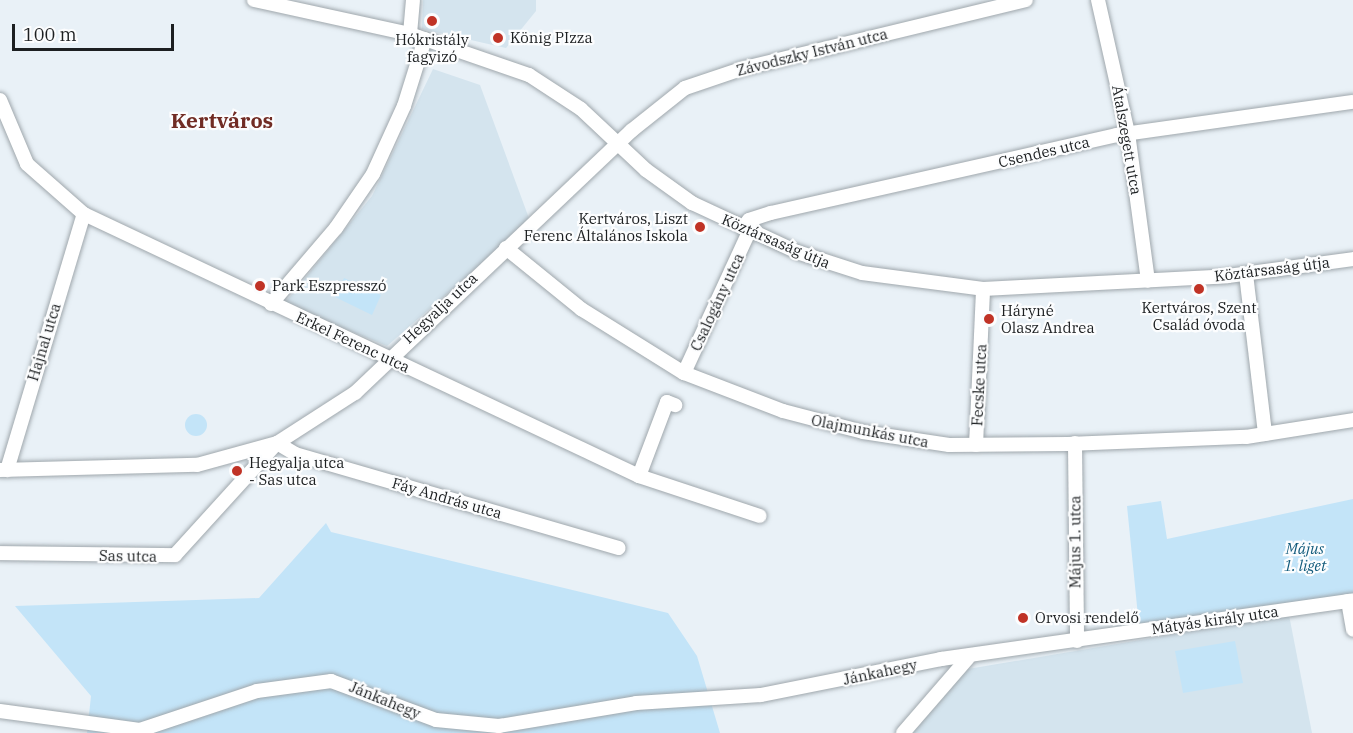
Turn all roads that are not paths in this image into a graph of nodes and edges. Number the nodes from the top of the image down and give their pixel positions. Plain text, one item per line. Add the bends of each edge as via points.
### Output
1 (254, 0) edge
2 (413, 0) edge
3 (1026, 0) edge
4 (1098, 0) edge
5 (410, 34) junction
6 (425, 39) junction
7 (1353, 102) edge
8 (1, 106) edge
9 (1128, 133) junction
10 (618, 144) junction
11 (84, 214) junction
12 (746, 230) junction
13 (506, 248) junction
14 (1353, 259) edge
15 (1246, 274) junction
16 (1148, 280) junction
17 (982, 289) junction
18 (271, 304) junction
19 (386, 358) junction
20 (684, 373) junction
21 (675, 405) dead end
22 (1353, 420) edge
23 (1265, 434) junction
24 (277, 443) junction
25 (1075, 443) junction
26 (976, 445) junction
27 (4, 470) edge
28 (639, 476) junction
29 (760, 516) dead end
30 (619, 548) dead end
31 (0, 553) edge
32 (1351, 600) edge
33 (1353, 630) edge
34 (1077, 641) junction
35 (968, 658) junction
36 (0, 711) edge
37 (903, 733) edge

1 - 5 street, Köztársaság útja
2 - 5 street
3 - 10 street, Závodszky István utca via 703,80 677,94
4 - 9 street, Átalszegett utca
5 - 6 street, Köztársaság útja
6 - 10 street, Köztársaság útja via 544,83 581,108
6 - 18 street via 404,106 373,174 336,228
7 - 9 street, Csendes utca
8 - 11 street, Erkel Ferenc utca via 33,172
9 - 12 street, Csendes utca via 771,213 748,220
9 - 16 street, Átalszegett utca
10 - 12 street, Köztársaság útja via 669,188
10 - 13 street, Hegyalja utca
11 - 18 street, Erkel Ferenc utca
11 - 27 street, Hajnal utca
12 - 17 street, Köztársaság útja via 862,273
12 - 20 street, Csalogány utca
13 - 19 street, Hegyalja utca
13 - 20 street, Olajmunkás utca via 581,309
14 - 15 street, Köztársaság útja
15 - 16 street, Köztársaság útja
15 - 23 street
16 - 17 street, Köztársaság útja
17 - 26 street, Fecske utca
18 - 19 street, Erkel Ferenc utca
19 - 24 street, Hegyalja utca via 356,393
19 - 28 street, Erkel Ferenc utca
20 - 26 street, Olajmunkás utca via 838,427 918,442
21 - 28 street via 667,402
22 - 23 street, Olajmunkás utca
23 - 25 street, Olajmunkás utca
24 - 27 street, Hegyalja utca via 197,465
24 - 30 street, Fáy András utca via 295,454
24 - 31 street, Sas utca via 175,555
25 - 26 street, Olajmunkás utca
25 - 34 street, Május 1. utca
28 - 29 street, Erkel Ferenc utca
32 - 33 street
32 - 34 street, Mátyás király utca
34 - 35 street, Mátyás király utca
35 - 36 street, Jánkahegy via 761,695 626,704 500,726 436,720 331,681 257,691 140,730
35 - 37 street

